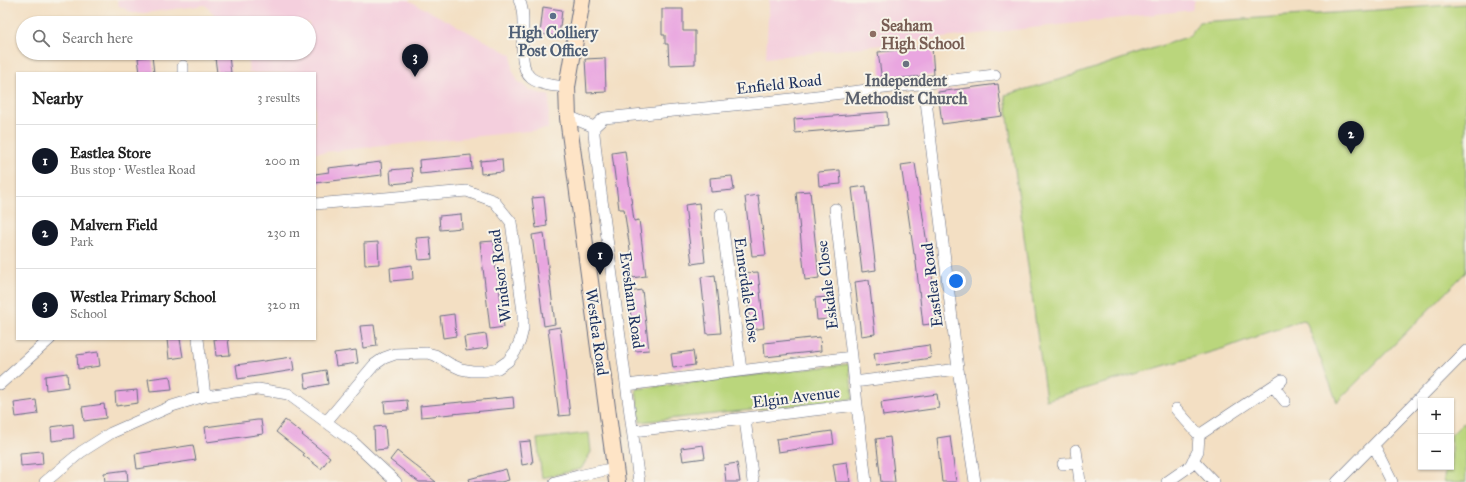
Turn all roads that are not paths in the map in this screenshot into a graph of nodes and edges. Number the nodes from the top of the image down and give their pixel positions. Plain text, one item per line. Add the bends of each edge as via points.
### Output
1 (519, 0) edge
2 (582, 0) edge
3 (995, 76) dead end
4 (924, 84) junction
5 (567, 87) junction
6 (568, 118) junction
7 (594, 127) junction
8 (316, 204) edge
9 (835, 209) dead end
10 (721, 214) dead end
11 (49, 340) edge
12 (198, 340) edge
13 (1466, 352) edge
14 (852, 358) junction
15 (958, 369) junction
16 (741, 370) junction
17 (854, 382) junction
18 (0, 384) edge
19 (627, 384) junction
20 (205, 396) junction
21 (1285, 401) dead end
22 (857, 405) junction
23 (1176, 409) dead end
24 (745, 419) junction
25 (326, 422) junction
26 (633, 431) junction
27 (1199, 435) junction
28 (1374, 446) junction
29 (1076, 450) dead end
30 (1193, 460) junction
31 (1078, 463) junction
32 (1062, 464) dead end
33 (616, 475) edge
34 (45, 482) edge
35 (396, 482) edge
36 (555, 482) edge
37 (639, 482) edge
38 (753, 482) edge
39 (866, 482) edge
40 (975, 482) edge
41 (1080, 482) edge
42 (1167, 482) edge
43 (1214, 482) edge
44 (1337, 482) edge
45 (1392, 482) edge

1 - 5 street via 523,20 523,61 530,78 537,82
2 - 5 main road, Westlea Road
3 - 4 street, Enfield Road
4 - 7 street, Enfield Road via 604,118
4 - 15 street, Eastlea Road
5 - 6 main road, Westlea Road
6 - 7 street
6 - 33 main road, Westlea Road
7 - 19 street, Evesham Road
8 - 25 street, Windsor Road via 467,191 494,201 511,222 523,312 523,329 515,352 508,362 498,368 472,371 461,369 427,353 395,354 374,365
9 - 14 street, Eskdale Close
10 - 16 street, Ennerdale Close
11 - 18 street
12 - 20 street
13 - 28 street
14 - 16 street, Elgin Avenue
14 - 17 street, Elgin Avenue
15 - 17 street
15 - 40 street, Eastlea Road
16 - 19 street, Elgin Avenue
17 - 22 street, Elgin Avenue
19 - 26 street, Evesham Road
20 - 25 street via 258,389 288,394
20 - 34 street via 172,406 111,433 81,452
21 - 27 street via 1277,383
22 - 24 street, Elgin Avenue
22 - 39 street
23 - 27 street
24 - 26 street, Elgin Avenue
24 - 38 street
25 - 35 street via 352,441
26 - 37 street, Evesham Road
27 - 30 street via 1198,451
28 - 44 street
28 - 45 street
29 - 31 street
30 - 42 street via 1190,466
30 - 43 street
31 - 32 street
31 - 41 street
33 - 36 street via 578,476

